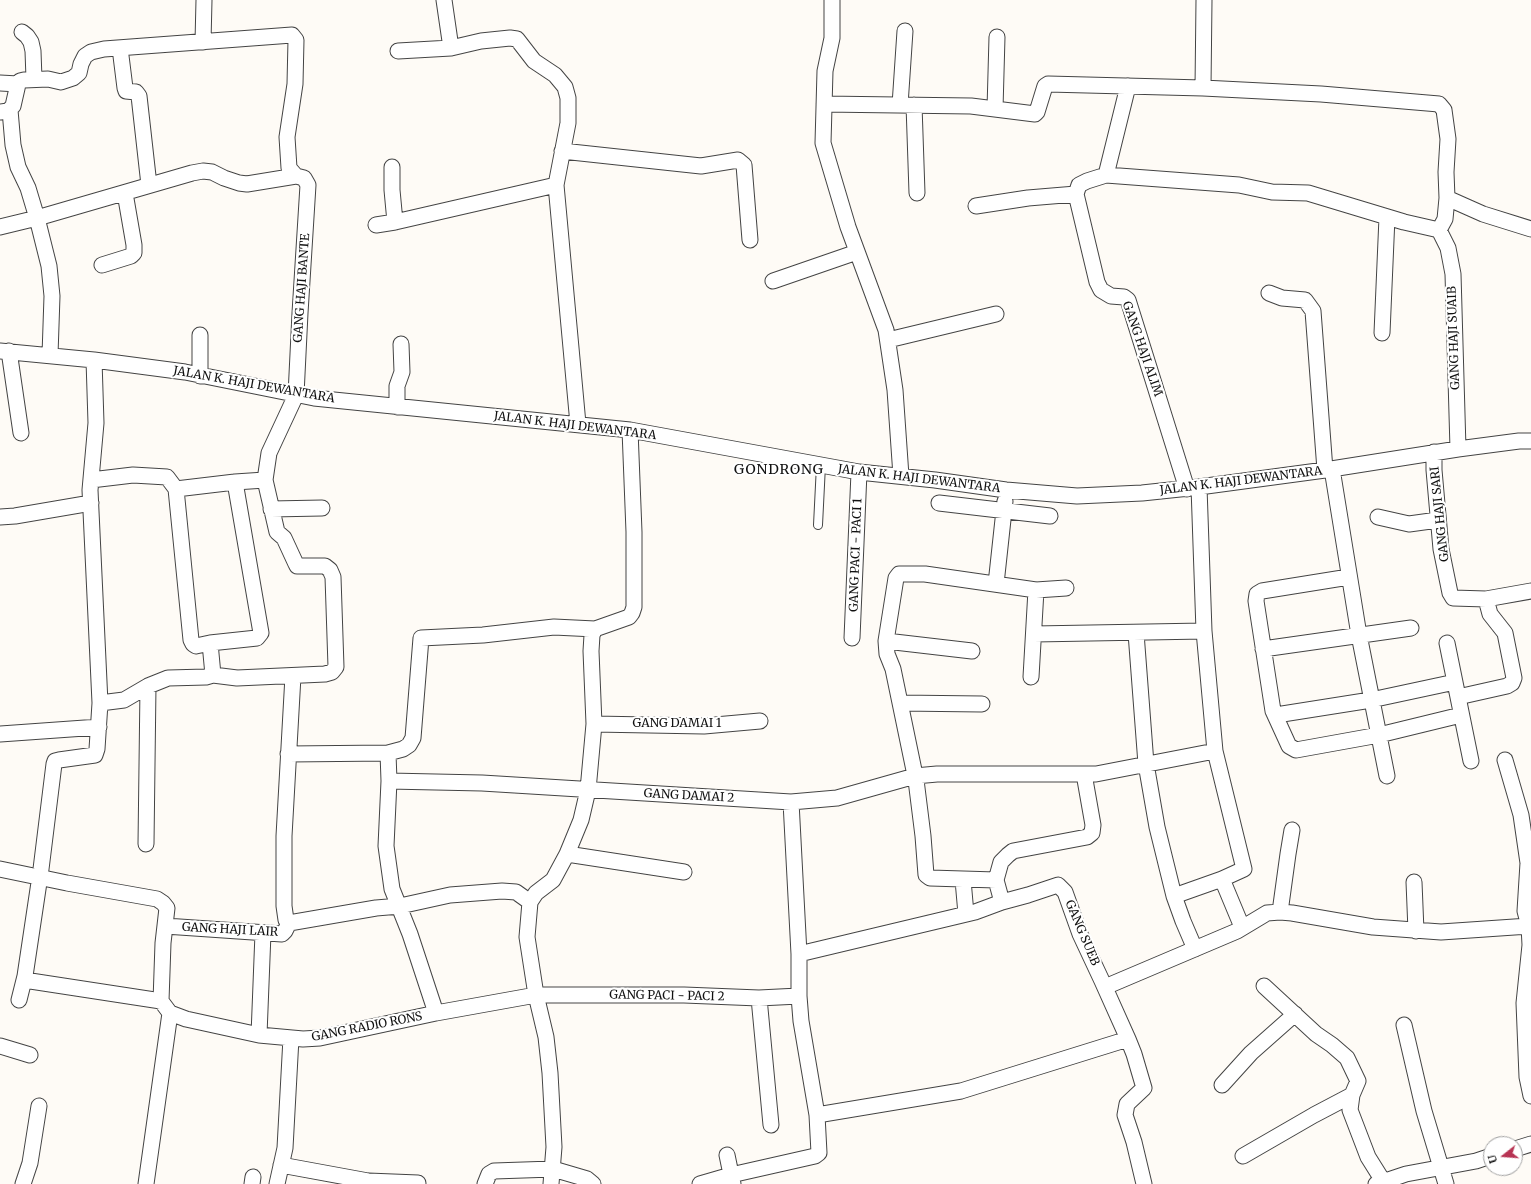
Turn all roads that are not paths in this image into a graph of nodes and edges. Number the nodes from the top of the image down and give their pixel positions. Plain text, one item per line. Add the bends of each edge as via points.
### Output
1 (204, 0) edge
2 (444, 0) edge
3 (832, 0) edge
4 (1204, 0) edge
5 (905, 31) dead end
6 (22, 32) dead end
7 (997, 37) dead end
8 (203, 42) junction
9 (120, 48) junction
10 (451, 48) junction
11 (398, 51) dead end
12 (34, 79) junction
13 (0, 83) edge
14 (18, 84) junction
15 (1128, 86) junction
16 (1203, 88) junction
17 (824, 104) junction
18 (907, 105) junction
19 (995, 109) junction
20 (5, 111) edge
21 (562, 151) junction
22 (392, 167) dead end
23 (1106, 175) junction
24 (301, 178) junction
25 (149, 185) junction
26 (556, 185) junction
27 (124, 193) junction
28 (917, 193) dead end
29 (1076, 194) junction
30 (1447, 198) junction
31 (976, 206) dead end
32 (1387, 217) junction
33 (36, 218) junction
34 (395, 222) junction
35 (376, 225) dead end
36 (0, 227) edge
37 (1531, 229) edge
38 (1439, 230) junction
39 (750, 240) dead end
40 (857, 252) junction
41 (102, 265) dead end
42 (773, 281) dead end
43 (1269, 293) dead end
44 (996, 314) dead end
45 (1382, 333) dead end
46 (200, 336) dead end
47 (888, 340) junction
48 (401, 344) dead end
49 (5, 351) edge
50 (50, 355) junction
51 (94, 360) junction
52 (200, 376) junction
53 (296, 395) junction
54 (397, 407) junction
55 (578, 424) junction
56 (630, 430) junction
57 (20, 433) dead end
58 (1531, 441) edge
59 (1458, 449) junction
60 (1434, 452) junction
61 (821, 466) junction
62 (1328, 469) junction
63 (859, 472) junction
64 (901, 476) junction
65 (91, 480) junction
66 (265, 480) junction
67 (235, 482) junction
68 (1193, 488) junction
69 (176, 489) junction
70 (1006, 490) junction
71 (91, 503) junction
72 (939, 503) dead end
73 (322, 508) dead end
74 (271, 509) junction
75 (1004, 510) junction
76 (1050, 516) dead end
77 (0, 517) edge
78 (1378, 517) dead end
79 (1438, 520) junction
80 (818, 525) dead end
81 (1349, 577) junction
82 (996, 584) junction
83 (1066, 588) dead end
84 (1036, 590) junction
85 (1531, 590) edge
86 (1486, 599) junction
87 (595, 628) junction
88 (1411, 628) dead end
89 (1204, 631) junction
90 (1136, 633) junction
91 (1034, 634) junction
92 (1359, 635) junction
93 (852, 638) dead end
94 (886, 641) junction
95 (210, 643) junction
96 (1447, 643) dead end
97 (1263, 649) junction
98 (972, 651) dead end
99 (213, 676) junction
100 (292, 676) junction
101 (1031, 677) dead end
102 (1455, 682) junction
103 (148, 686) junction
104 (1458, 697) junction
105 (1371, 700) junction
106 (900, 702) junction
107 (100, 703) junction
108 (982, 704) dead end
109 (1276, 715) junction
110 (1461, 715) junction
111 (760, 721) dead end
112 (594, 724) junction
113 (99, 727) junction
114 (0, 734) edge
115 (1379, 735) junction
116 (1215, 751) junction
117 (388, 753) junction
118 (288, 754) junction
119 (1505, 760) dead end
120 (1471, 761) dead end
121 (1146, 764) junction
122 (1084, 774) junction
123 (915, 776) junction
124 (1387, 776) dead end
125 (389, 781) junction
126 (588, 790) junction
127 (791, 802) junction
128 (1292, 830) dead end
129 (146, 844) dead end
130 (567, 854) junction
131 (1529, 862) edge
132 (0, 869) edge
133 (684, 872) dead end
134 (40, 877) junction
135 (1222, 879) junction
136 (963, 880) junction
137 (996, 880) junction
138 (1414, 882) dead end
139 (1174, 896) junction
140 (530, 902) junction
141 (1002, 902) junction
142 (400, 906) junction
143 (1280, 912) junction
144 (966, 914) junction
145 (289, 923) junction
146 (165, 926) junction
147 (1529, 926) junction
148 (1242, 927) junction
149 (1416, 930) junction
150 (264, 933) junction
151 (1195, 949) junction
152 (799, 954) junction
153 (24, 980) junction
154 (1264, 986) dead end
155 (1105, 987) junction
156 (536, 995) junction
157 (799, 996) junction
158 (759, 998) junction
159 (19, 1000) dead end
160 (166, 1007) junction
161 (436, 1013) junction
162 (1295, 1014) junction
163 (1404, 1025) dead end
164 (259, 1035) junction
165 (291, 1038) junction
166 (1128, 1039) junction
167 (0, 1046) edge
168 (30, 1055) dead end
169 (1529, 1061) edge
170 (1222, 1085) dead end
171 (1352, 1095) junction
172 (1531, 1096) edge
173 (39, 1106) dead end
174 (817, 1115) junction
175 (771, 1125) dead end
176 (727, 1155) dead end
177 (1243, 1156) dead end
178 (1483, 1159) edge
179 (281, 1165) junction
180 (1441, 1167) junction
181 (552, 1177) edge
182 (732, 1180) edge
183 (418, 1183) edge
184 (1380, 1183) edge
185 (23, 1184) edge
186 (146, 1184) edge
187 (277, 1184) edge
188 (485, 1184) edge
189 (593, 1184) edge
190 (700, 1184) edge
191 (1144, 1184) edge
192 (1446, 1184) edge

1 - 8 street
2 - 10 street
3 - 17 street via 832,38 825,72
4 - 16 street
5 - 18 street
6 - 12 street via 31,42
7 - 19 street
8 - 9 street
8 - 24 street via 292,34 294,36 295,84 287,136 289,168
9 - 12 street via 91,52 85,56 79,73 73,78 61,82
9 - 25 street via 126,91 136,92 139,96
10 - 11 street
10 - 21 street via 481,40 517,39 534,61 555,75 565,87 568,98 568,123
12 - 14 street via 24,80
13 - 14 street
14 - 20 street via 13,106
15 - 16 street
15 - 19 street via 1048,84 1035,114
15 - 23 street
16 - 30 street via 1439,104 1444,110 1447,133
17 - 18 street
17 - 40 street via 823,143
18 - 19 street
18 - 28 street
20 - 33 street via 18,167 28,188
21 - 26 street
21 - 39 street via 701,166 738,160 744,165
22 - 34 street
23 - 29 street via 1079,185
23 - 32 street via 1239,185 1272,192 1308,193
24 - 25 street via 247,184 203,171
24 - 53 street, GANG HAJI BANTE via 308,184
25 - 27 street
26 - 34 street
26 - 55 street
27 - 33 street
27 - 41 street via 134,253
29 - 31 street
29 - 68 street, GANG HAJI ALIM via 1097,282 1101,290 1111,296 1124,297 1128,300
30 - 37 street via 1483,214
30 - 38 street via 1445,219
32 - 38 street
32 - 45 street
33 - 36 street
33 - 50 street via 49,266 52,296
34 - 35 street
38 - 59 street, GANG HAJI SUAIB via 1448,248 1453,274
40 - 42 street
40 - 47 street
43 - 62 street via 1282,298 1305,300 1313,311
44 - 47 street
46 - 52 street
47 - 64 street via 895,390
48 - 54 street via 402,372 397,386
49 - 50 street, JALAN K. HAJI DEWANTARA
49 - 57 street
50 - 51 street, JALAN K. HAJI DEWANTARA
51 - 52 street, JALAN K. HAJI DEWANTARA
51 - 65 street via 96,423
52 - 53 street, JALAN K. HAJI DEWANTARA
53 - 54 street, JALAN K. HAJI DEWANTARA
53 - 66 street via 269,453
54 - 55 street, JALAN K. HAJI DEWANTARA
55 - 56 street, JALAN K. HAJI DEWANTARA
56 - 61 street, JALAN K. HAJI DEWANTARA
56 - 87 street via 634,607 629,617
58 - 59 street, JALAN K. HAJI DEWANTARA
59 - 60 street, JALAN K. HAJI DEWANTARA
60 - 62 street, JALAN K. HAJI DEWANTARA
60 - 79 street, GANG HAJI SARI
61 - 63 street, JALAN K. HAJI DEWANTARA
61 - 80 lane
62 - 68 street, JALAN K. HAJI DEWANTARA
62 - 81 street
63 - 64 street, JALAN K. HAJI DEWANTARA
63 - 93 street, GANG PACI - PACI 1
64 - 70 street, JALAN K. HAJI DEWANTARA
65 - 69 street via 133,475 167,477
65 - 71 street
66 - 67 street
66 - 74 street
67 - 69 street
67 - 95 street via 261,633 258,638
68 - 70 street, JALAN K. HAJI DEWANTARA via 1077,496
68 - 89 street
69 - 95 street via 191,640 196,646
70 - 75 street
71 - 77 street
71 - 107 street
72 - 75 street
73 - 74 street
74 - 100 street via 277,532 284,538 297,566 325,566 333,577 336,667 332,672 325,674
75 - 76 street
75 - 82 street
78 - 79 street via 1409,524
79 - 86 street, GANG HAJI SARI via 1441,549 1453,598
81 - 92 street
81 - 97 street via 1262,591 1257,594
82 - 84 street
82 - 94 street via 925,574 899,574 896,578
83 - 84 street
84 - 91 street
85 - 86 street
86 - 104 street via 1490,614 1505,632 1514,678 1512,683 1506,686
87 - 112 street via 591,651
87 - 117 street via 554,626 483,635 421,638 413,738 403,749
88 - 92 street
89 - 90 street
89 - 116 street
90 - 91 street
90 - 121 street
91 - 101 street
92 - 97 street
92 - 105 street
94 - 98 street
94 - 106 street
95 - 99 street
96 - 102 street
97 - 109 street via 1273,711
99 - 100 street
99 - 103 street via 168,678
100 - 118 street
102 - 104 street
102 - 105 street
103 - 107 street via 124,700
103 - 129 street
104 - 110 street
105 - 109 street
105 - 115 street
106 - 108 street
106 - 123 street
107 - 113 street
109 - 115 street via 1289,746 1296,750
110 - 115 street
110 - 120 street
111 - 112 street, GANG DAMAI 1 via 704,726
112 - 126 street
113 - 114 street
113 - 134 street via 95,755 55,761
115 - 124 street
116 - 121 street, GANG DAMAI 2
116 - 135 street via 1244,866 1244,869
117 - 118 street
117 - 125 street
118 - 145 street via 284,906 286,920
119 - 131 street via 1521,815
121 - 122 street, GANG DAMAI 2
121 - 139 street via 1157,827
122 - 123 street, GANG DAMAI 2
122 - 137 street via 1092,832 1087,837 1013,851 1001,862
123 - 127 street, GANG DAMAI 2 via 837,798
123 - 136 street via 926,875 930,878
125 - 126 street, GANG DAMAI 2 via 482,783
125 - 142 street via 386,846 392,889
126 - 127 street, GANG DAMAI 2
126 - 130 street via 581,820
127 - 152 street
128 - 143 street
130 - 133 street
130 - 140 street via 553,880 536,892
131 - 147 street via 1525,911
132 - 134 street
134 - 146 street via 157,899 167,908
134 - 153 street
135 - 139 street
135 - 148 street
136 - 137 street
136 - 144 street
137 - 141 street
138 - 149 street
139 - 151 street
140 - 142 street via 516,892 502,891 450,895
140 - 156 street via 527,937
141 - 144 street, GANG SUEB
141 - 155 street, GANG SUEB via 1058,885 1065,892 1080,934
142 - 145 street
142 - 161 street
143 - 148 street via 1267,913
143 - 149 street via 1373,927
144 - 152 street, GANG SUEB
145 - 150 street, GANG HAJI LAIR via 282,934
146 - 150 street, GANG HAJI LAIR
146 - 160 street
147 - 149 street via 1441,932
147 - 169 street via 1524,1003
148 - 151 street
150 - 164 street
151 - 155 street
152 - 157 street
153 - 159 street
153 - 160 street, GANG RADIO RONS
154 - 162 street
155 - 166 street, GANG SUEB
156 - 158 street, GANG PACI - PACI 2
156 - 161 street, GANG RADIO RONS
156 - 181 street via 546,1037 550,1074 554,1147
157 - 158 street, GANG PACI - PACI 2
157 - 174 street
158 - 175 street
160 - 164 street, GANG RADIO RONS via 186,1018
160 - 186 street
161 - 165 street, GANG RADIO RONS via 320,1038
162 - 170 street via 1251,1054
162 - 171 street via 1347,1058 1358,1081
163 - 180 street via 1424,1111
164 - 165 street, GANG RADIO RONS
165 - 179 street via 285,1148
166 - 174 street via 961,1091
166 - 191 street, GANG SUEB via 1144,1088 1127,1104 1125,1115
167 - 168 street
169 - 172 street via 1527,1077
171 - 177 street
171 - 184 street via 1350,1110
173 - 185 street via 30,1162
174 - 182 street via 820,1147 815,1156
176 - 182 street
178 - 180 street
179 - 183 street via 368,1181
179 - 187 street
180 - 184 street via 1406,1174
180 - 192 street
181 - 188 street via 494,1171 489,1174
181 - 189 street via 587,1179
182 - 190 street

